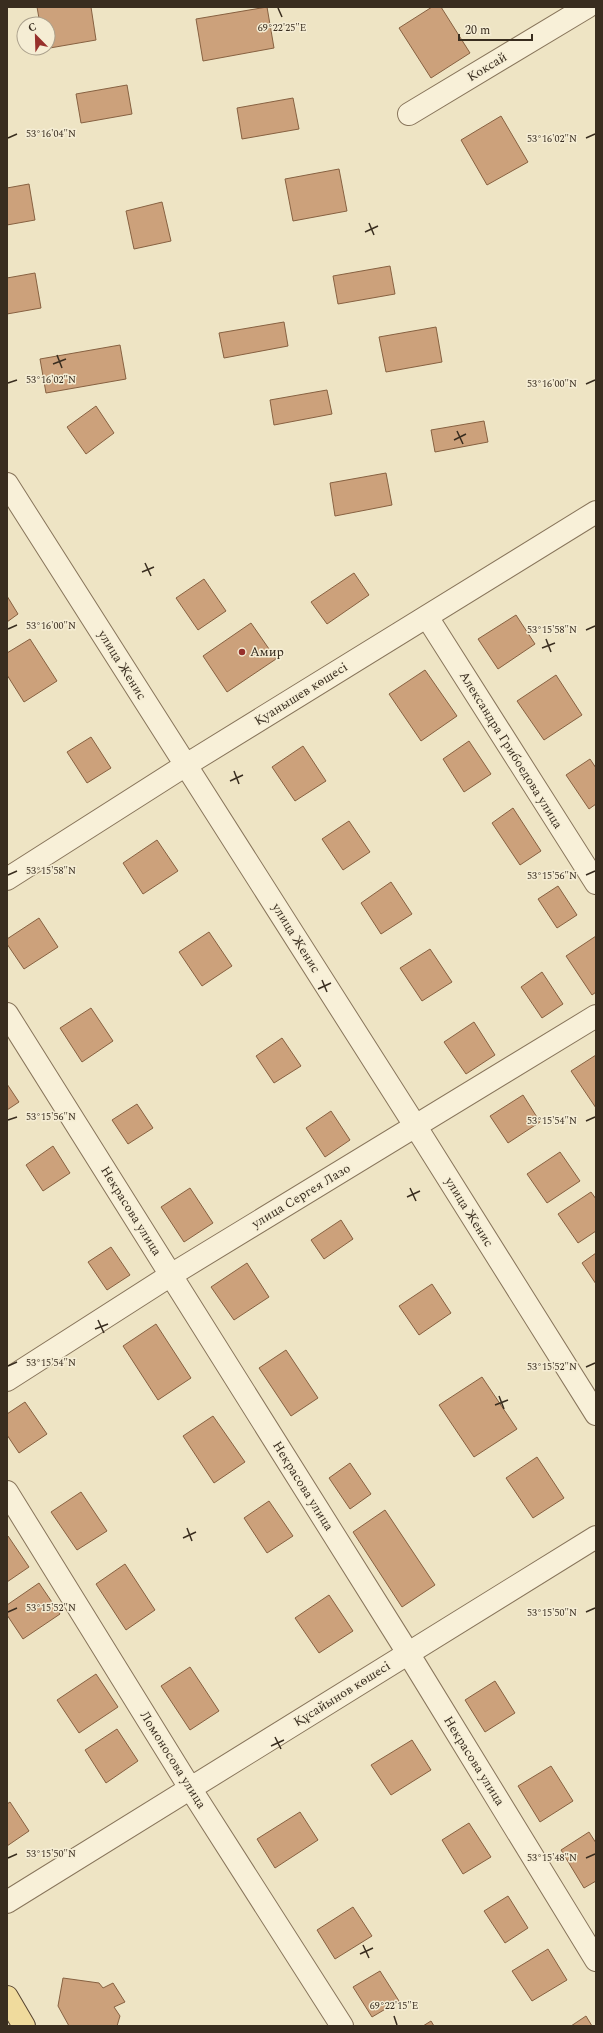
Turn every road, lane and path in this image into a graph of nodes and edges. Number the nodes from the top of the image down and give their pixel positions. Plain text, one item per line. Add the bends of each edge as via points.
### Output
1 (587, 7) edge
2 (409, 114) dead end
3 (7, 484) edge
4 (596, 512) edge
5 (427, 617) junction
6 (186, 765) junction
7 (7, 879) edge
8 (596, 883) edge
9 (7, 1014) edge
10 (596, 1016) edge
11 (416, 1127) junction
12 (171, 1275) junction
13 (7, 1380) edge
14 (596, 1414) edge
15 (7, 1492) edge
16 (596, 1536) edge
17 (408, 1653) junction
18 (190, 1788) junction
19 (7, 1902) edge
20 (596, 1960) edge
21 (7, 1998) edge
22 (24, 2026) edge
23 (342, 2026) edge

1 - 2 street, Коксай
3 - 6 street, улица Женис
4 - 5 street, Қуанышев көшесі
5 - 6 street, Қуанышев көшесі
5 - 8 street, Александра Грибоедова улица
6 - 7 street, Қуанышев көшесі
6 - 11 street, улица Женис
9 - 12 street, Некрасова улица
10 - 11 street, улица Сергея Лазо
11 - 12 street, улица Сергея Лазо
11 - 14 street, улица Женис
12 - 13 street, улица Сергея Лазо
12 - 17 street, Некрасова улица
15 - 18 street, Ломоносова улица
16 - 17 street, Құсайынов көшесі
17 - 18 street, Құсайынов көшесі
17 - 20 street, Некрасова улица
18 - 19 street, Құсайынов көшесі
18 - 23 street, Ломоносова улица
21 - 22 main road

